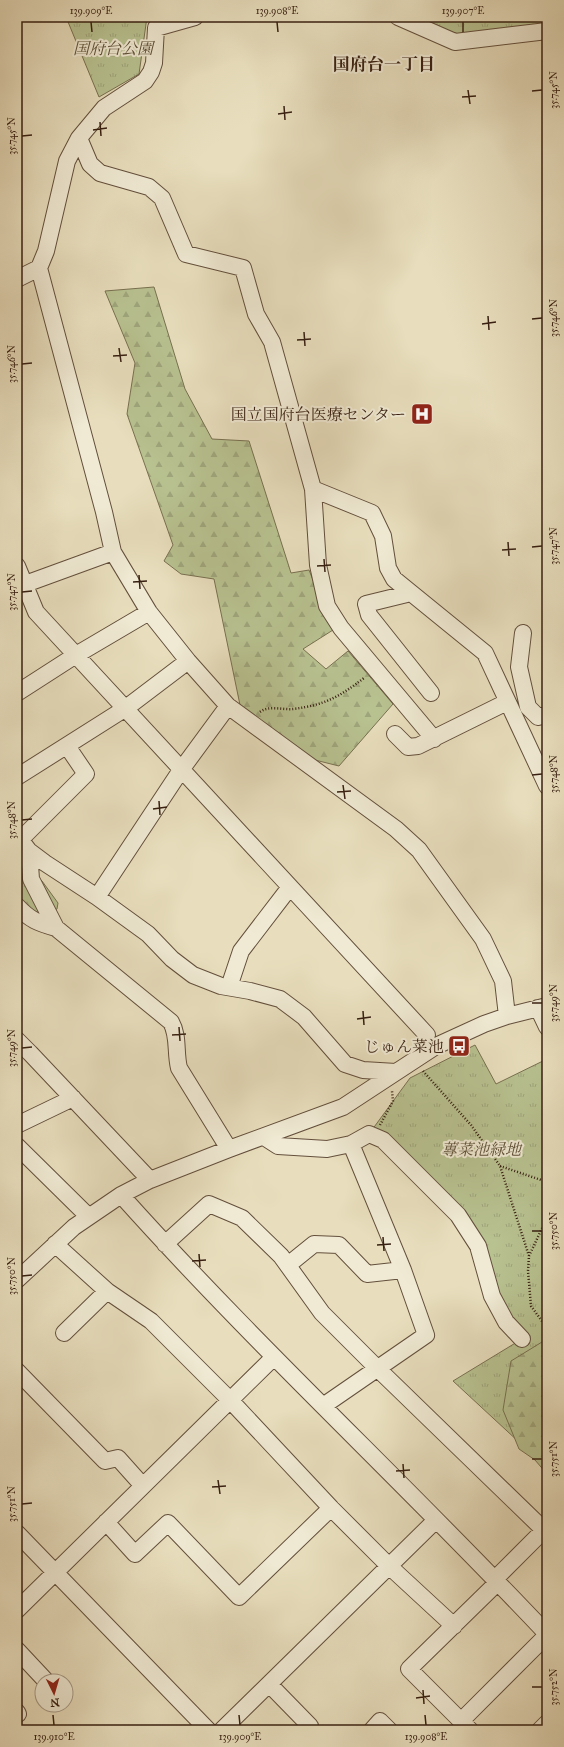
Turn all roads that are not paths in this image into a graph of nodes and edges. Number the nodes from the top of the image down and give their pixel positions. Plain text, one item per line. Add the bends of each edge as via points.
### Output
1 (195, 17) edge
2 (398, 17) edge
3 (547, 31) edge
4 (79, 138) junction
5 (39, 268) junction
6 (17, 277) edge
7 (313, 489) junction
8 (113, 552) junction
9 (17, 566) edge
10 (20, 585) edge
11 (411, 593) junction
12 (149, 612) junction
13 (523, 633) dead end
14 (76, 654) junction
15 (188, 661) junction
16 (17, 692) edge
17 (431, 692) dead end
18 (507, 702) junction
19 (228, 706) junction
20 (126, 708) junction
21 (547, 714) edge
22 (395, 734) dead end
23 (434, 740) junction
24 (67, 746) junction
25 (181, 770) junction
26 (17, 778) edge
27 (547, 786) edge
28 (22, 842) edge
29 (290, 887) junction
30 (97, 897) junction
31 (17, 906) edge
32 (56, 928) junction
33 (229, 988) junction
34 (543, 1007) edge
35 (508, 1016) junction
36 (547, 1027) edge
37 (427, 1035) dead end
38 (17, 1040) edge
39 (393, 1075) junction
40 (73, 1098) junction
41 (17, 1125) edge
42 (264, 1137) junction
43 (351, 1144) junction
44 (17, 1146) edge
45 (229, 1149) junction
46 (150, 1180) junction
47 (121, 1195) junction
48 (88, 1216) junction
49 (55, 1244) junction
50 (165, 1244) junction
51 (288, 1265) junction
52 (403, 1270) junction
53 (17, 1280) edge
54 (107, 1291) junction
55 (64, 1333) dead end
56 (522, 1339) dead end
57 (274, 1357) junction
58 (378, 1369) junction
59 (17, 1371) edge
60 (230, 1400) junction
61 (323, 1406) junction
62 (143, 1486) junction
63 (331, 1508) junction
64 (436, 1520) junction
65 (106, 1522) junction
66 (17, 1533) edge
67 (389, 1566) junction
68 (55, 1572) junction
69 (496, 1580) junction
70 (17, 1610) edge
71 (454, 1626) junction
72 (547, 1634) edge
73 (17, 1650) edge
74 (39, 1673) edge
75 (269, 1684) junction
76 (547, 1723) edge
77 (310, 1726) dead end
78 (466, 1726) edge
79 (208, 1730) edge
80 (222, 1730) edge
81 (372, 1730) edge
82 (389, 1730) edge
83 (540, 1730) edge

1 - 4 street via 156,28 154,63 145,81 104,108
2 - 3 street via 455,42
4 - 5 street via 67,160 46,251
4 - 7 street via 90,164 100,173 149,187 162,198 186,254 243,268 256,314 272,342
5 - 6 street
5 - 8 street
7 - 11 street via 372,513 383,536 388,568 394,578
7 - 23 street via 318,565 327,606 341,628
8 - 10 street
8 - 12 street
9 - 10 street
10 - 14 street via 36,612
11 - 17 street via 366,604 369,615
11 - 18 street via 485,653
12 - 14 street
12 - 15 street
13 - 21 street via 519,667 528,707 538,717
14 - 16 street
14 - 20 street
15 - 19 street
15 - 20 street
18 - 23 street
18 - 27 street
19 - 25 street
19 - 35 street via 396,828 419,850 483,939 503,981
20 - 24 street
20 - 25 street
22 - 23 street via 408,747
24 - 26 street
24 - 28 street via 86,774
25 - 29 street
25 - 30 street
28 - 30 street via 45,863
28 - 32 street via 31,879
29 - 33 street via 241,951
29 - 37 street
30 - 33 street via 148,934 172,959 194,975
31 - 32 street via 29,918
32 - 45 street via 171,1022 176,1031 176,1058 179,1068
33 - 39 street via 280,999 304,1017 345,1064
34 - 35 street
34 - 36 street
35 - 39 street via 436,1046
38 - 40 street
39 - 42 street via 343,1106
40 - 41 street
40 - 46 street
42 - 43 street via 278,1146 327,1149
42 - 45 street
43 - 52 street
43 - 56 street via 369,1134 383,1140 458,1216 478,1246 492,1296 506,1322
44 - 48 street
45 - 46 street
46 - 47 street
47 - 48 street
47 - 50 street
48 - 49 street
49 - 53 street
49 - 54 street
50 - 51 street via 209,1204 242,1218
50 - 57 street
51 - 52 street via 314,1244 339,1245 367,1274
51 - 58 street via 322,1313
52 - 58 street via 426,1335
54 - 55 street
54 - 60 street via 151,1321
57 - 60 street
57 - 61 street
58 - 61 street
58 - 69 street via 544,1530
59 - 62 street via 105,1460 118,1458
60 - 62 street
60 - 63 street
61 - 64 street
62 - 65 street
63 - 65 street via 239,1597 168,1523 135,1554
63 - 67 street
64 - 67 street
64 - 69 street
65 - 68 street
66 - 68 street
67 - 71 street
67 - 75 street
68 - 70 street
68 - 79 street
69 - 71 street
69 - 72 street
71 - 78 street via 410,1669
72 - 78 street
73 - 74 street
75 - 77 street
75 - 80 street
76 - 83 street
81 - 82 street via 380,1721

